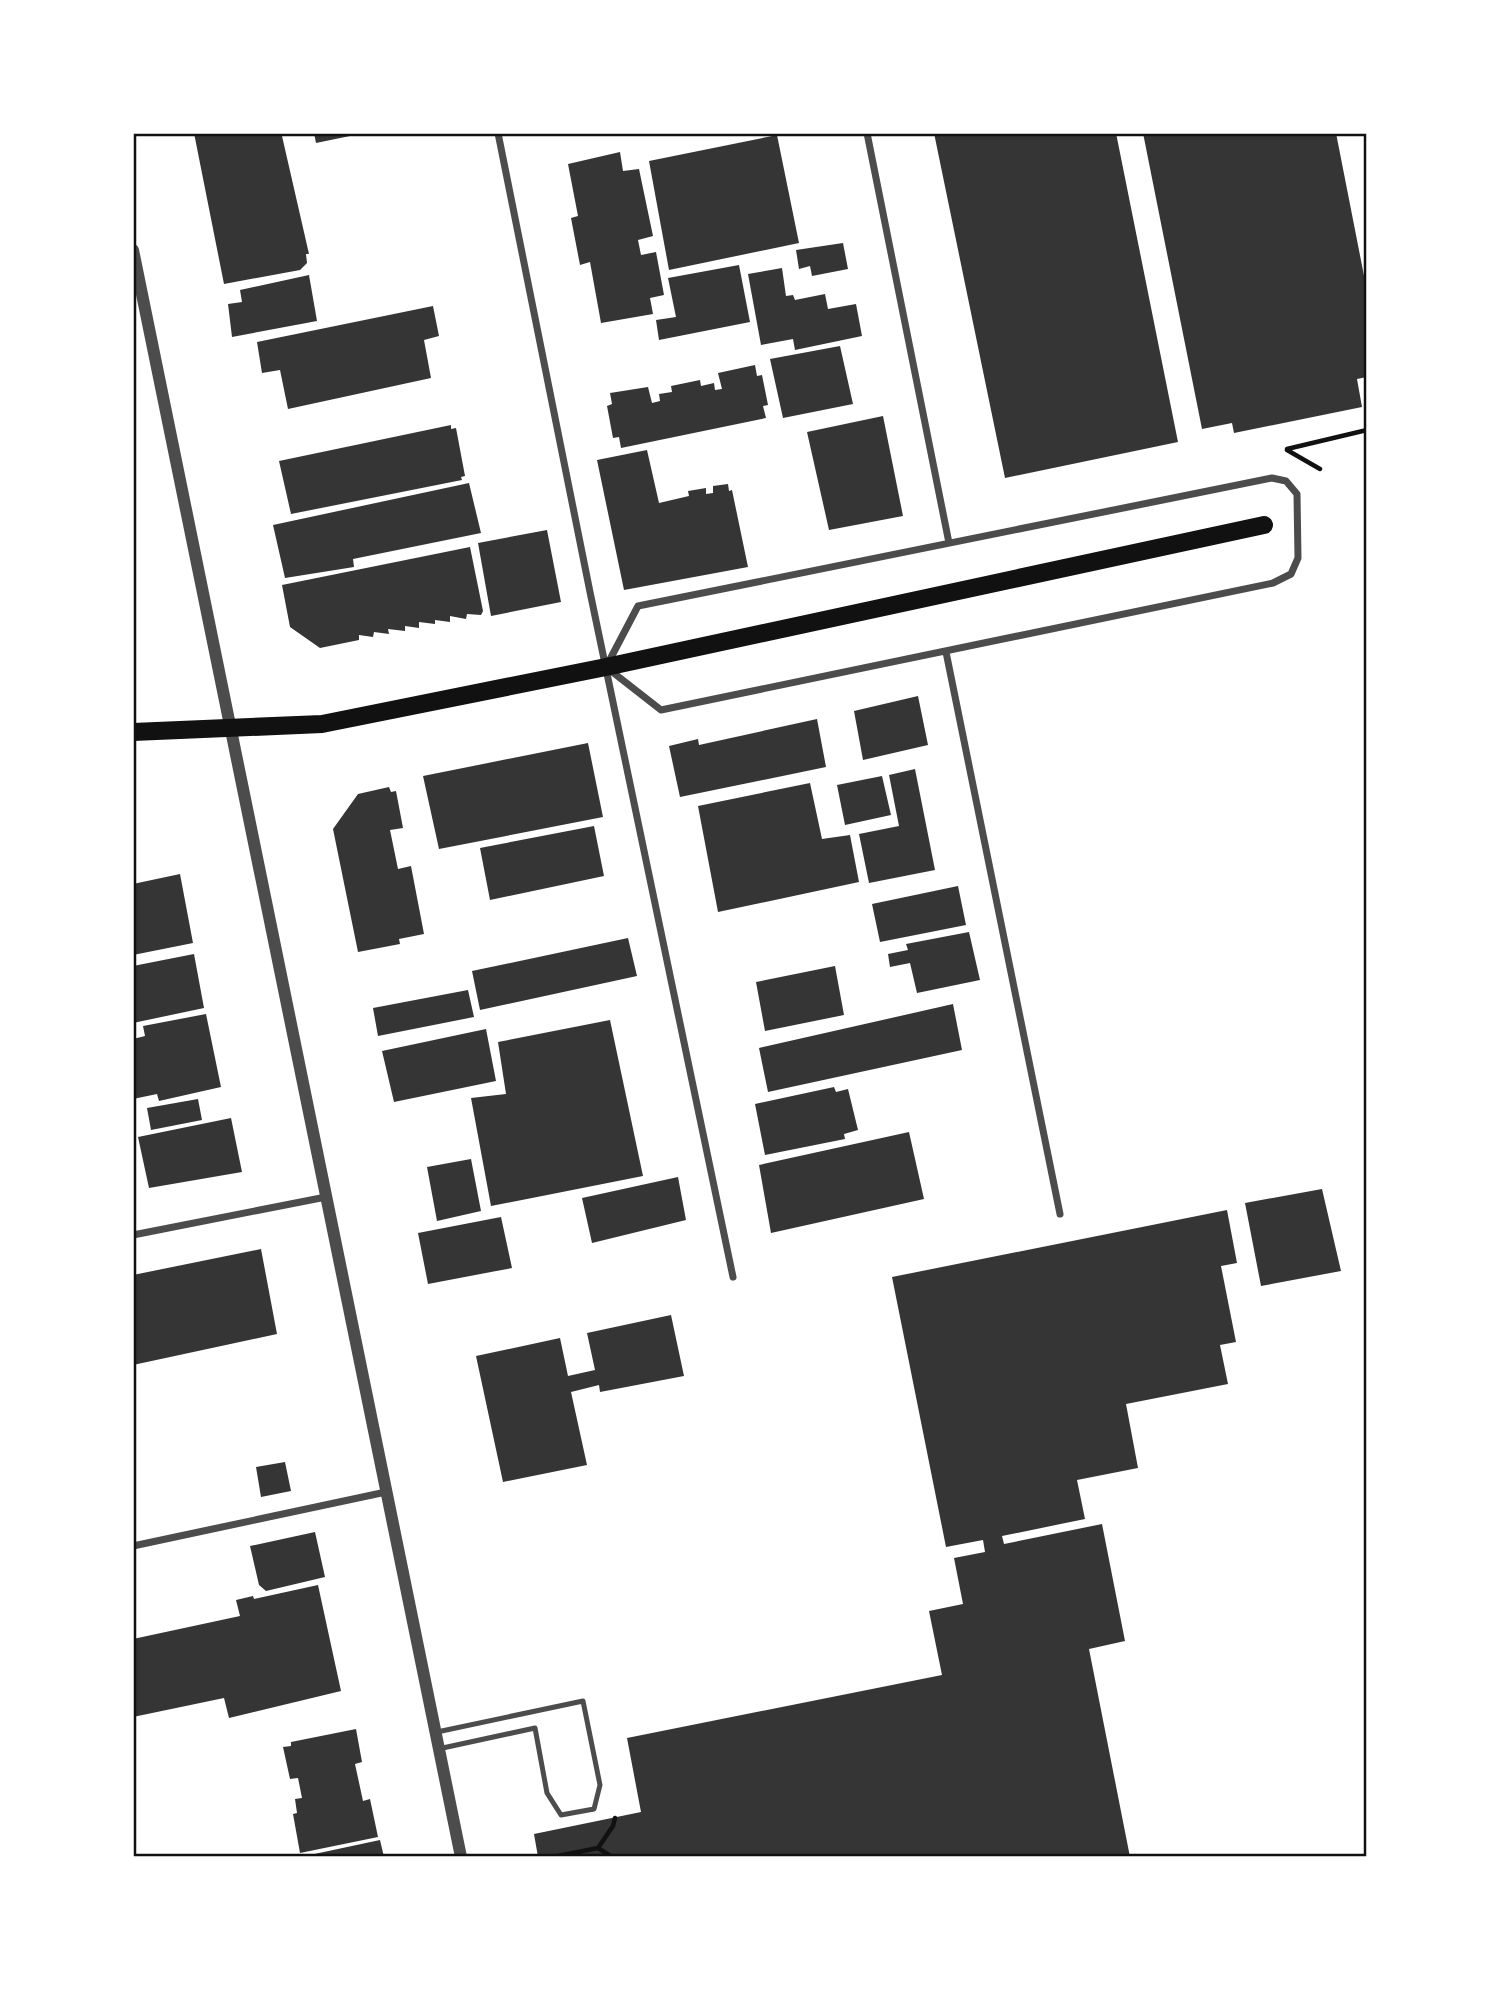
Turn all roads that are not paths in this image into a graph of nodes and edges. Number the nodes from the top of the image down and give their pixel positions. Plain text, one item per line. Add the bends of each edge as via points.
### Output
1 (498, 133) edge
2 (867, 133) edge
3 (133, 250) edge
4 (1264, 525) dead end
5 (949, 543) junction
6 (946, 652) junction
7 (606, 667) junction
8 (231, 729) junction
9 (133, 732) edge
10 (326, 1197) junction
11 (1060, 1214) dead end
12 (133, 1235) edge
13 (733, 1276) dead end
14 (386, 1492) junction
15 (133, 1546) edge
16 (435, 1732) junction
17 (439, 1749) junction
18 (461, 1857) edge

1 - 7 street
2 - 5 street
3 - 8 street
4 - 7 main road
5 - 6 street via 1272,478 1286,481 1297,494 1298,558 1291,574 1273,583
5 - 7 street via 638,606
6 - 7 street via 661,710
6 - 11 street
7 - 8 main road via 322,724
7 - 13 street
8 - 9 main road
8 - 10 street
10 - 12 street
10 - 14 street
14 - 15 street
14 - 16 street
16 - 17 street
16 - 17 lane via 583,1701 600,1785 594,1809 561,1815 547,1793 535,1728
17 - 18 street

